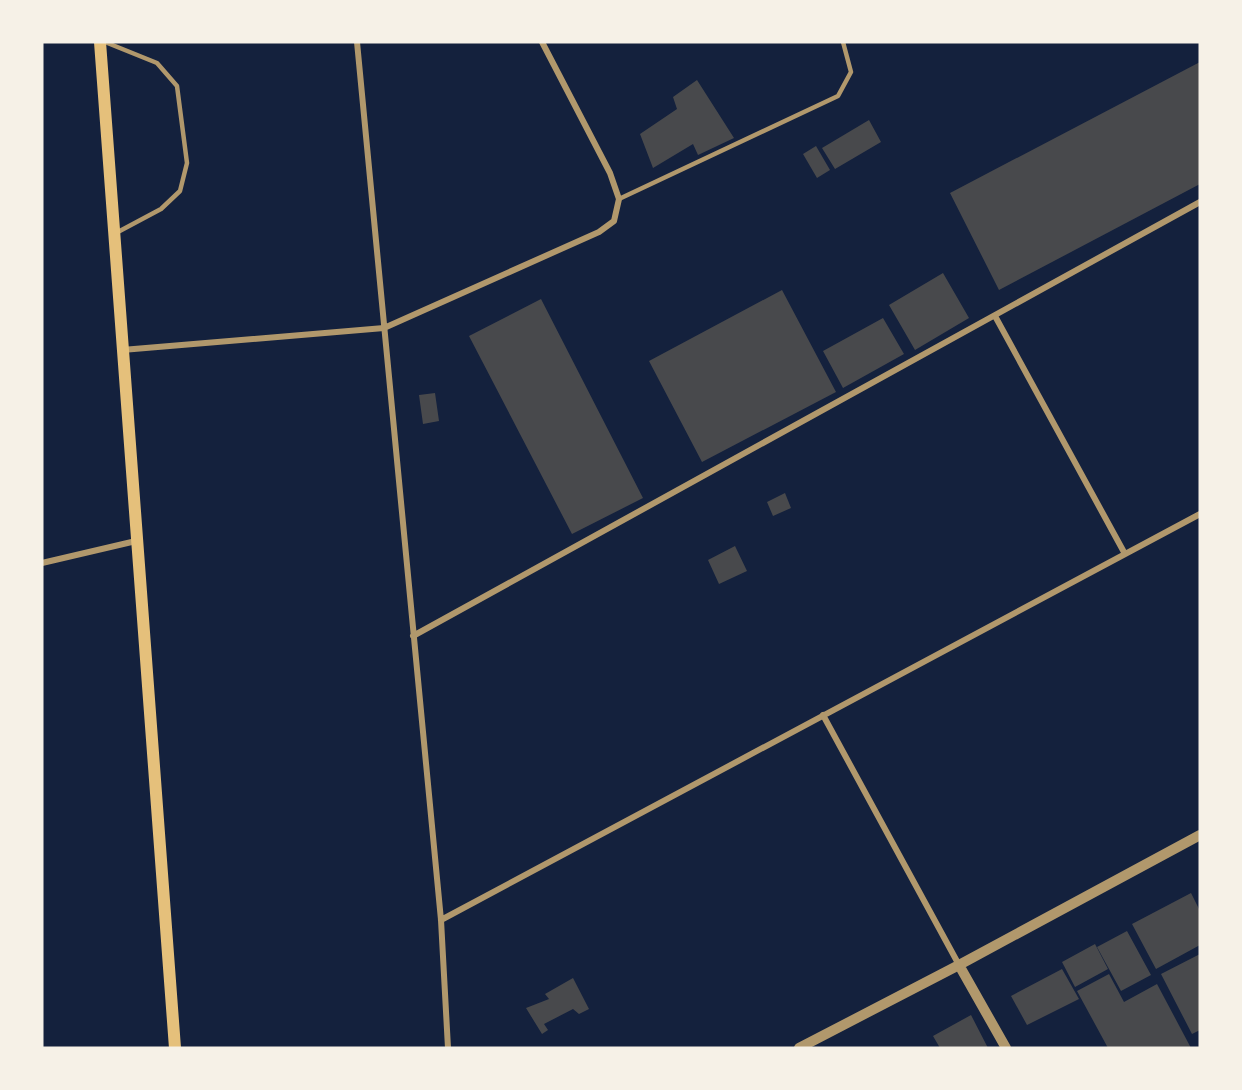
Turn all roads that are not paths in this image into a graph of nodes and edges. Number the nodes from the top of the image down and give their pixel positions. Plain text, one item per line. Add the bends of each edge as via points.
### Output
1 (100, 42) edge
2 (105, 42) edge
3 (357, 42) edge
4 (542, 42) edge
5 (843, 42) edge
6 (619, 199) junction
7 (1200, 202) edge
8 (114, 235) junction
9 (995, 316) junction
10 (384, 328) junction
11 (122, 350) junction
12 (1200, 514) edge
13 (136, 541) junction
14 (1125, 554) junction
15 (42, 563) edge
16 (413, 636) junction
17 (824, 716) junction
18 (1200, 835) edge
19 (441, 920) junction
20 (959, 965) junction
21 (175, 1048) edge
22 (448, 1048) edge
23 (799, 1048) edge
24 (1006, 1048) edge

1 - 8 main road
2 - 8 lane via 158,63 177,86 187,163 180,191 161,209
3 - 10 street
4 - 6 street via 610,173
5 - 6 lane via 850,72 838,96
6 - 10 street via 614,221 599,232
7 - 9 street
8 - 11 main road
9 - 14 street
9 - 16 street
10 - 11 street
10 - 16 street
11 - 13 main road
12 - 14 street
13 - 15 street
13 - 21 main road
14 - 17 street
16 - 19 street
17 - 19 street
17 - 20 street
18 - 20 street
19 - 22 street
20 - 23 street
20 - 24 street

